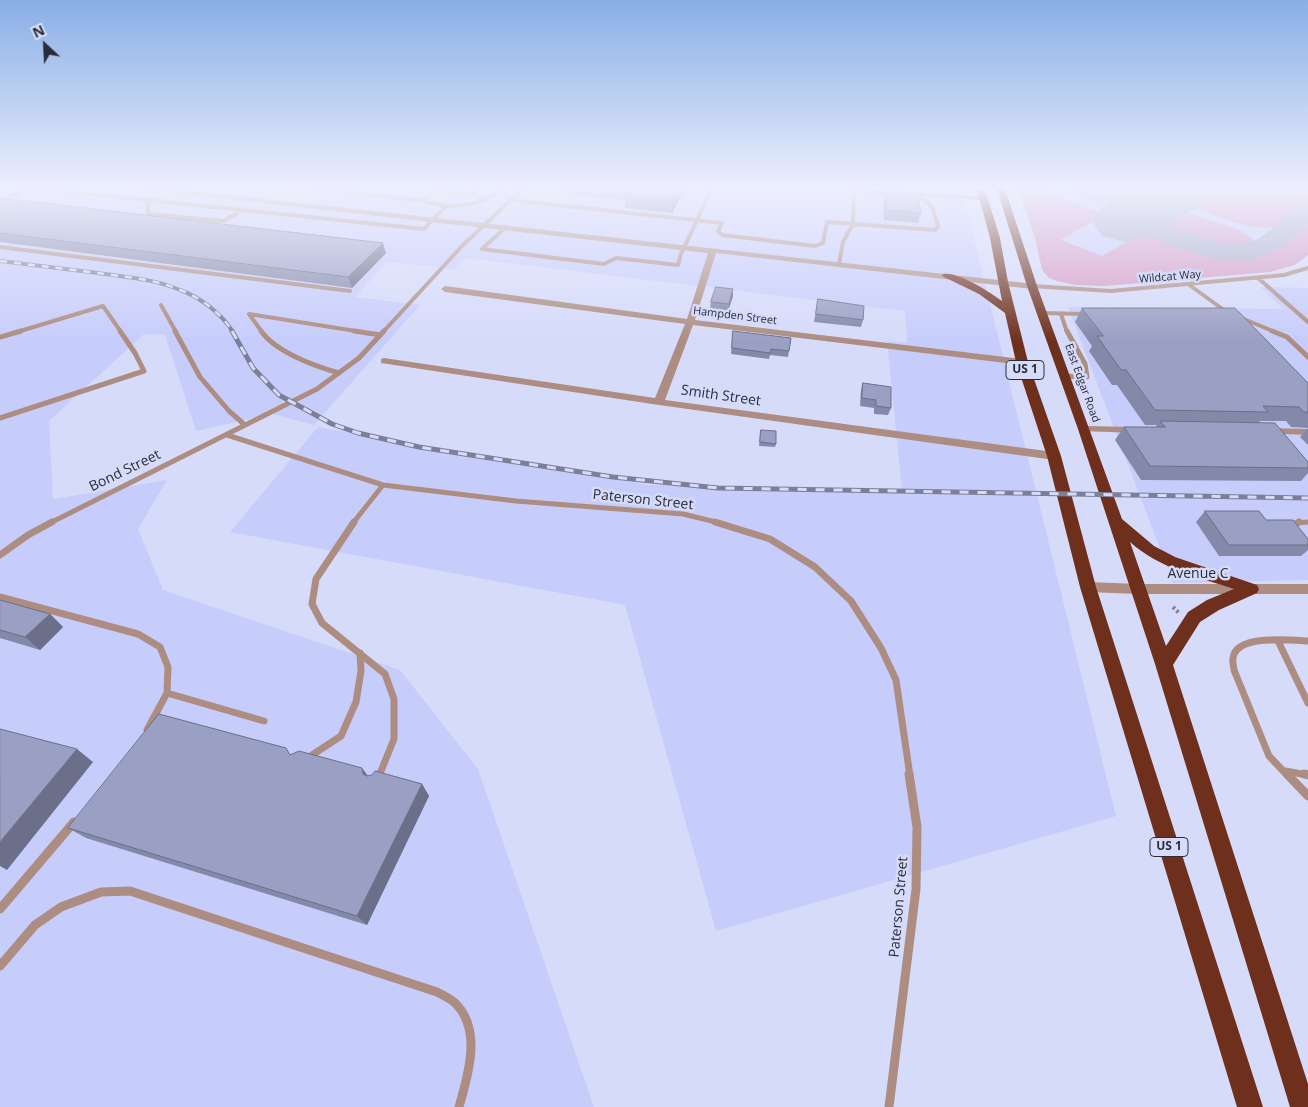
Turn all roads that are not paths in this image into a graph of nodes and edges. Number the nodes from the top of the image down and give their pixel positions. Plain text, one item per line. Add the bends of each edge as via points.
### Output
1 (471, 238) edge
2 (494, 238) edge
3 (601, 238) edge
4 (689, 238) edge
5 (744, 238) edge
6 (824, 238) edge
7 (845, 238) edge
8 (994, 238) edge
9 (1017, 238) edge
10 (0, 247) edge
11 (685, 247) junction
12 (713, 250) junction
13 (839, 264) junction
14 (1308, 268) edge
15 (947, 276) junction
16 (1258, 278) junction
17 (1003, 282) junction
18 (1188, 284) junction
19 (1032, 286) junction
20 (445, 289) dead end
21 (350, 291) dead end
22 (161, 305) dead end
23 (1009, 311) junction
24 (1224, 312) junction
25 (1042, 313) junction
26 (1217, 313) edge
27 (1061, 314) junction
28 (1092, 314) edge
29 (690, 322) junction
30 (1308, 322) edge
31 (381, 335) junction
32 (0, 337) edge
33 (1308, 357) edge
34 (384, 360) dead end
35 (1022, 362) junction
36 (338, 373) junction
37 (1065, 376) junction
38 (659, 402) junction
39 (0, 418) edge
40 (245, 425) junction
41 (1084, 429) junction
42 (1152, 430) edge
43 (1259, 431) edge
44 (1308, 432) edge
45 (227, 435) junction
46 (1054, 456) junction
47 (383, 485) junction
48 (1116, 522) junction
49 (1308, 522) edge
50 (1295, 534) edge
51 (0, 555) edge
52 (1088, 587) junction
53 (1138, 589) junction
54 (1251, 589) junction
55 (1308, 589) edge
56 (0, 597) edge
57 (1278, 641) junction
58 (1308, 641) edge
59 (360, 653) junction
60 (1164, 664) junction
61 (167, 693) junction
62 (1308, 703) edge
63 (264, 721) dead end
64 (140, 740) edge
65 (302, 762) edge
66 (1284, 771) junction
67 (1308, 775) edge
68 (377, 782) edge
69 (1308, 796) edge
70 (79, 815) edge
71 (0, 909) edge
72 (0, 966) edge
73 (459, 1107) edge
74 (889, 1107) edge
75 (1250, 1107) edge
76 (1302, 1107) edge

1 - 31 lane, Bond Street
2 - 11 lane via 482,248 604,264 616,258 678,265
3 - 11 street
4 - 11 lane
5 - 6 lane via 813,246 823,243
7 - 13 lane
8 - 17 highway, US 1
9 - 19 highway, East Edgar Road / US 1
10 - 21 lane
11 - 12 street
12 - 13 street
12 - 29 street
13 - 15 street
14 - 16 lane, Wildcat Way
15 - 17 street
15 - 23 highway via 983,292
16 - 18 lane, Wildcat Way
16 - 30 lane
17 - 19 street
17 - 23 highway, US 1
18 - 19 lane, Wildcat Way via 1111,291
18 - 24 lane
19 - 25 highway, East Edgar Road / US 1
20 - 29 street, Hampden Street
22 - 40 lane via 200,377 229,412
23 - 35 highway, US 1
24 - 26 lane
24 - 33 lane via 1287,337
25 - 27 lane
25 - 37 highway, East Edgar Road / US 1
27 - 28 lane
27 - 37 lane via 1085,364 1087,377
29 - 35 street, Hampden Street
29 - 38 street
31 - 36 lane, Bond Street via 359,358
31 - 36 lane via 249,314 266,338 308,364
32 - 39 lane via 103,306 123,332 144,371
34 - 38 street, Smith Street
35 - 46 highway, US 1
36 - 40 lane, Bond Street via 317,389
37 - 41 highway, East Edgar Road / US 1
38 - 46 street, Smith Street
40 - 45 lane, Bond Street
41 - 42 street
41 - 48 highway, East Edgar Road / US 1
43 - 44 street
45 - 47 lane, Paterson Street
45 - 51 lane, Bond Street via 28,535
46 - 52 highway, US 1
47 - 59 lane via 346,532 316,579 312,604 322,623
47 - 74 lane, Paterson Street via 516,501 683,514 770,539 815,567 851,601 881,648 896,680 917,827 916,889
48 - 53 highway, East Edgar Road / US 1
48 - 54 highway via 1150,550 1170,561
49 - 50 lane via 1292,526
52 - 53 street, Avenue C
52 - 75 highway, US 1
53 - 54 street, Avenue C
53 - 60 highway, US 1
54 - 55 street, Avenue C
54 - 60 highway via 1194,617
56 - 61 lane via 138,634 160,647 168,666
57 - 58 lane
57 - 62 lane
57 - 66 lane via 1248,642 1237,649 1232,660 1269,756
59 - 65 lane via 356,702 341,736
59 - 68 lane via 385,674 394,699 394,739
60 - 76 highway, US 1
61 - 63 lane
61 - 64 lane
66 - 67 lane
66 - 69 lane
70 - 71 lane
72 - 73 lane via 35,925 61,907 100,892 130,891 438,992 456,1004 469,1032 472,1062

